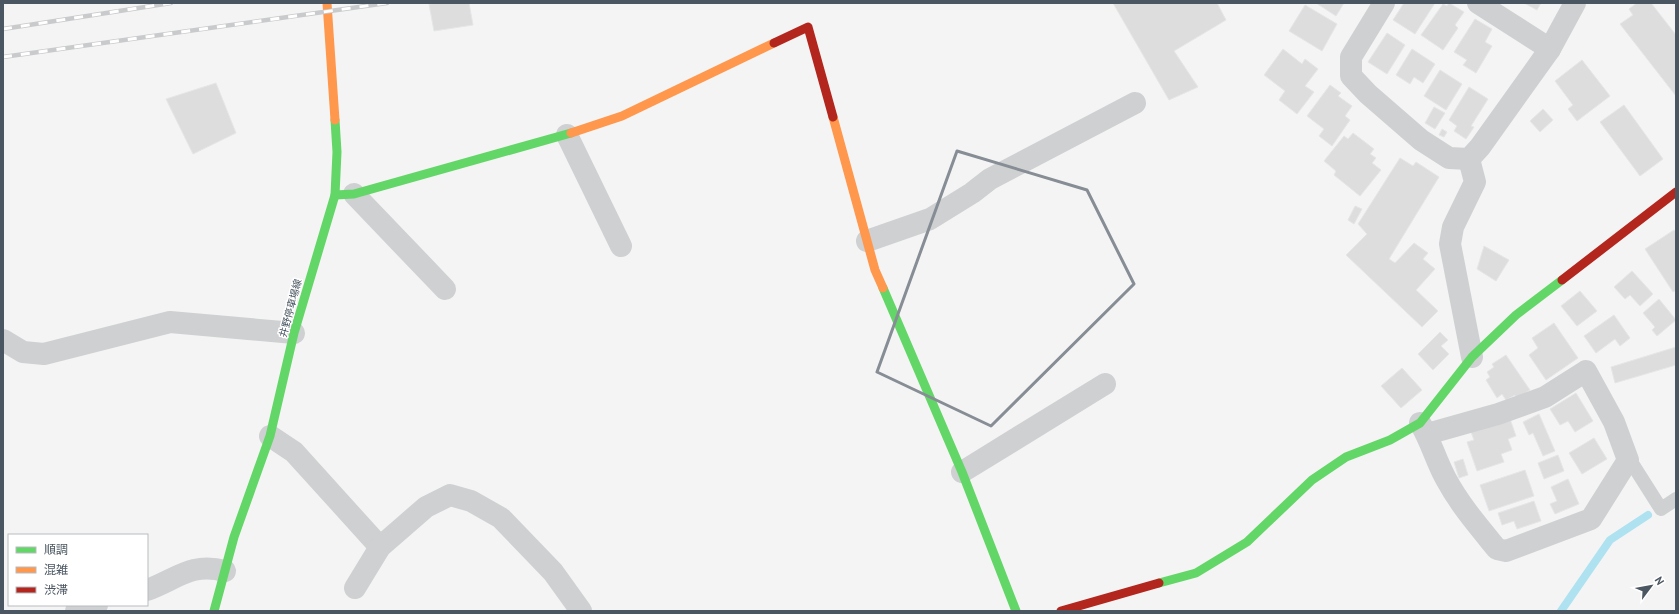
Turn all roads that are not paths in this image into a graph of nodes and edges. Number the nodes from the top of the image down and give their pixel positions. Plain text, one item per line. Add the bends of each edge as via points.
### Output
1 (327, 3) edge
2 (1384, 3) edge
3 (1478, 3) edge
4 (1575, 3) edge
5 (1550, 49) junction
6 (1135, 103) dead end
7 (567, 135) junction
8 (1469, 159) junction
9 (1676, 192) edge
10 (345, 195) junction
11 (867, 241) junction
12 (621, 246) dead end
13 (445, 290) dead end
14 (294, 333) junction
15 (3, 340) edge
16 (1472, 357) junction
17 (1105, 384) dead end
18 (1423, 429) junction
19 (270, 436) junction
20 (1628, 457) junction
21 (962, 472) junction
22 (1676, 499) edge
23 (380, 547) junction
24 (225, 571) junction
25 (355, 588) dead end
26 (148, 590) edge
27 (94, 606) edge
28 (76, 611) edge
29 (214, 611) edge
30 (581, 611) edge
31 (1016, 611) edge
32 (1061, 611) edge

1 - 10 street, 井野停車場線 via 337,152
2 - 8 street via 1351,57 1351,76 1421,140 1448,158
3 - 5 street
4 - 5 street
5 - 8 street
6 - 11 street via 990,179 930,219
7 - 10 street
7 - 11 street via 622,116 808,27
7 - 12 street
8 - 16 street via 1475,182 1453,227 1450,244
9 - 16 street via 1516,315
10 - 13 street
10 - 14 street, 井野停車場線 via 315,259
11 - 21 street via 875,270
14 - 15 street via 170,322 44,354 23,352
14 - 19 street, 井野停車場線
16 - 18 street
17 - 21 street
18 - 20 street via 1498,414 1545,397 1586,371 1614,422
18 - 20 street via 1459,502 1497,549 1506,551 1591,519
18 - 32 street via 1346,457 1312,480 1247,542 1196,573
19 - 23 street via 294,452
19 - 24 street, 井野停車場線 via 234,537
20 - 22 lane via 1661,509
21 - 31 street
23 - 25 street
23 - 30 street via 426,507 450,495 471,500 501,518 553,572
24 - 26 street via 211,567 192,569
24 - 29 street, 井野停車場線
27 - 28 street

